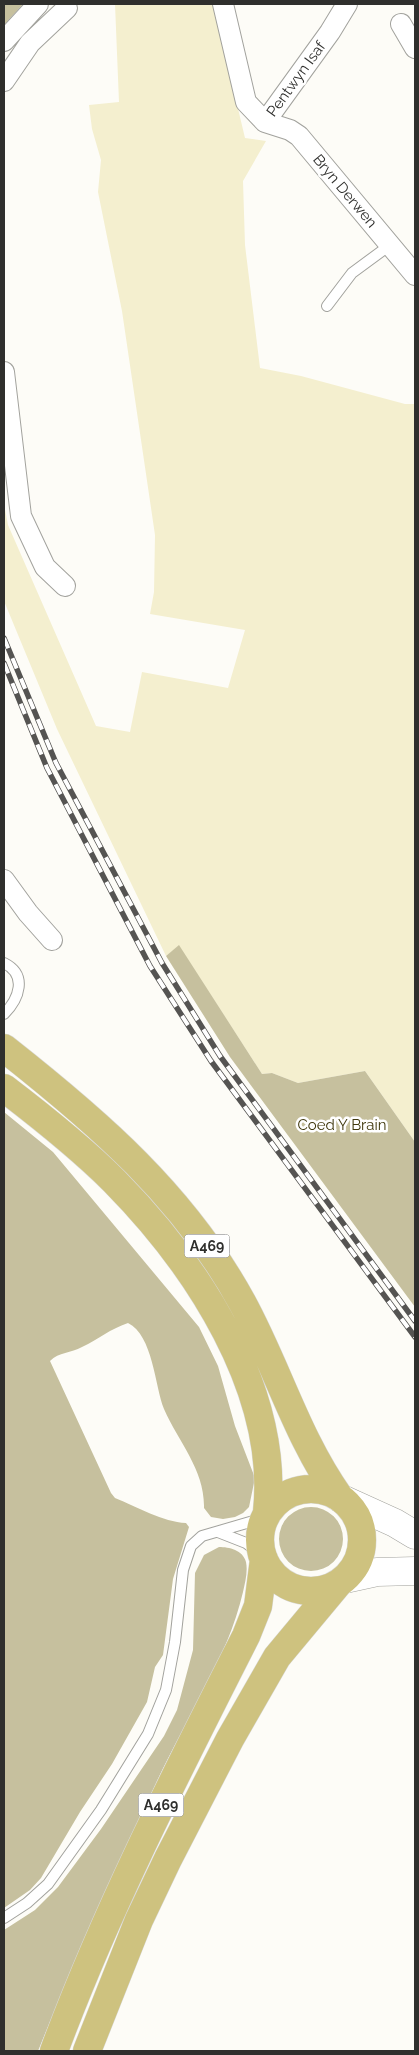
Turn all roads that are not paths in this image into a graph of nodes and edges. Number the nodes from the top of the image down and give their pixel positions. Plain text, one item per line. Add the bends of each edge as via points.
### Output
1 (38, 4) edge
2 (222, 4) edge
3 (347, 4) edge
4 (67, 8) dead end
5 (401, 24) dead end
6 (4, 41) edge
7 (415, 48) edge
8 (4, 81) edge
9 (265, 122) junction
10 (390, 245) junction
11 (415, 275) edge
12 (327, 306) dead end
13 (4, 372) edge
14 (65, 586) dead end
15 (4, 880) edge
16 (52, 940) dead end
17 (4, 963) edge
18 (4, 1014) edge
19 (4, 1048) edge
20 (4, 1088) edge
21 (340, 1498) junction
22 (265, 1515) junction
23 (217, 1532) junction
24 (415, 1535) edge
25 (263, 1557) junction
26 (415, 1571) edge
27 (341, 1582) junction
28 (4, 1918) edge
29 (54, 2051) edge
30 (87, 2051) edge

1 - 6 street
2 - 9 street, Pentwyn Isaf via 246,102
3 - 9 street, Pentwyn Isaf
4 - 8 street via 30,43
5 - 7 street
9 - 10 street, Bryn Derwen via 299,136
10 - 11 street, Bryn Derwen
10 - 12 lane via 352,273
13 - 14 street via 21,516 45,567
15 - 16 street
17 - 18 lane via 17,974 19,992
19 - 21 main road, A469 via 102,1128 176,1204 200,1236 248,1312 306,1443
20 - 22 main road, A469 via 71,1142 122,1189 162,1235 204,1295 238,1359 260,1416 269,1485
21 - 22 main road via 320,1491 297,1491 279,1498
21 - 24 street
21 - 27 main road, A469 via 353,1512 362,1536 358,1561
22 - 23 lane
22 - 25 main road, A469 via 260,1535
23 - 25 lane via 246,1543
23 - 28 lane via 196,1540 187,1556 171,1667 162,1704 148,1734 48,1884
25 - 27 main road via 277,1579 289,1586 314,1591
25 - 29 main road, A469 via 258,1606 246,1636 121,1889
26 - 27 street via 377,1572
27 - 30 main road, A469 via 277,1657 230,1739 139,1920

